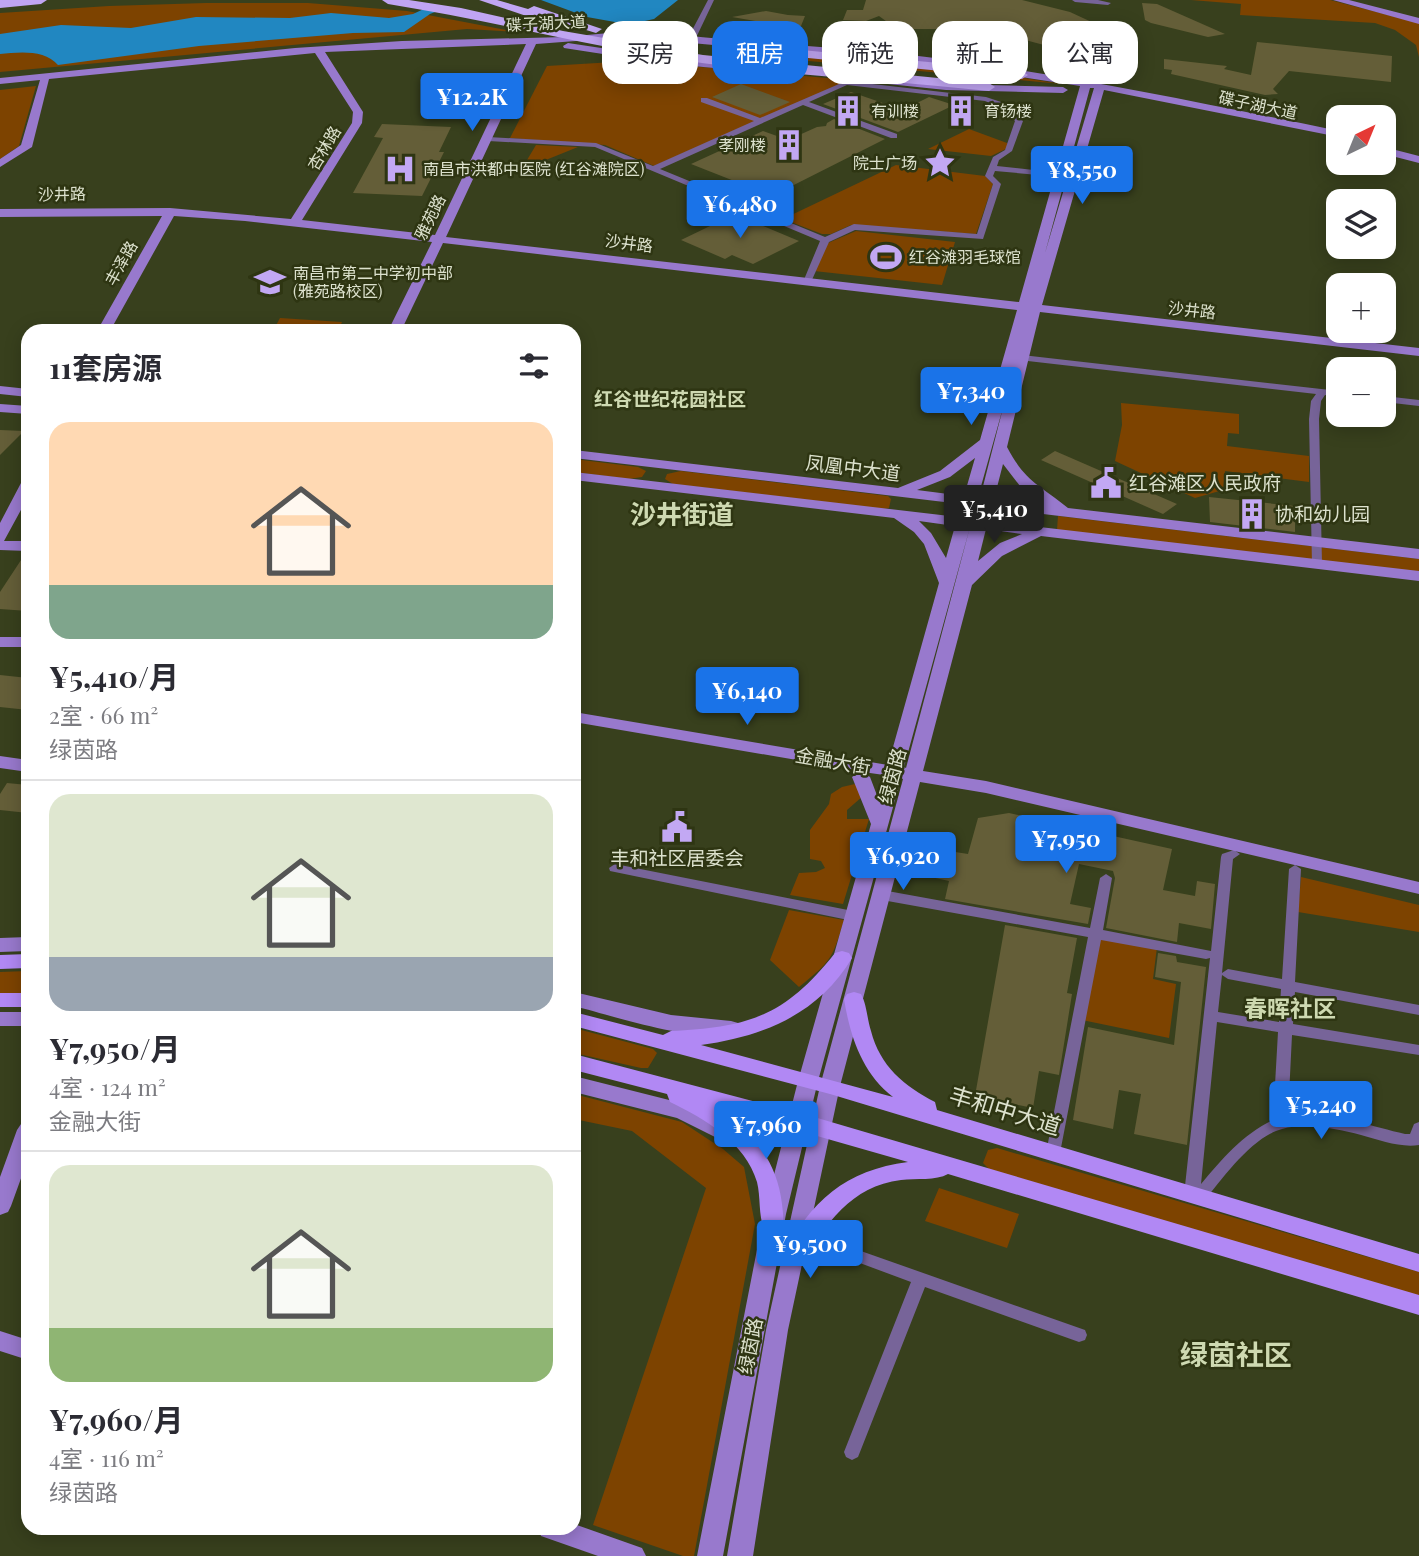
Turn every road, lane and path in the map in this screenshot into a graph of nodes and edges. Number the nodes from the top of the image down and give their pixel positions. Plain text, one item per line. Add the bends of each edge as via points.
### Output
1 (41, 0) edge
2 (388, 0) edge
3 (461, 0) edge
4 (485, 0) edge
5 (505, 0) edge
6 (711, 0) edge
7 (1075, 0) edge
8 (1338, 0) edge
9 (1108, 3) dead end
10 (0, 4) edge
11 (1419, 21) edge
12 (698, 26) edge
13 (602, 34) edge
14 (602, 35) edge
15 (602, 36) edge
16 (602, 37) edge
17 (602, 39) edge
18 (698, 41) edge
19 (531, 43) junction
20 (698, 47) edge
21 (320, 52) junction
22 (698, 58) edge
23 (932, 61) edge
24 (932, 65) edge
25 (1028, 76) edge
26 (45, 81) junction
27 (0, 84) edge
28 (989, 87) junction
29 (1092, 88) junction
30 (931, 93) junction
31 (704, 100) dead end
32 (916, 100) dead end
33 (802, 103) junction
34 (760, 121) junction
35 (1326, 133) edge
36 (894, 136) dead end
37 (488, 139) junction
38 (1396, 151) edge
39 (1419, 157) edge
40 (0, 164) edge
41 (992, 168) junction
42 (653, 169) junction
43 (1060, 175) junction
44 (170, 212) junction
45 (0, 213) edge
46 (295, 222) junction
47 (439, 238) junction
48 (825, 240) junction
49 (807, 282) junction
50 (1029, 309) junction
51 (107, 324) edge
52 (397, 324) edge
53 (1419, 352) edge
54 (1022, 358) junction
55 (0, 390) edge
56 (21, 392) edge
57 (1322, 392) junction
58 (1326, 392) edge
59 (1396, 400) edge
60 (1419, 403) edge
61 (0, 408) edge
62 (21, 410) edge
63 (992, 445) junction
64 (581, 455) edge
65 (581, 477) edge
66 (895, 492) junction
67 (21, 496) edge
68 (969, 501) junction
69 (986, 503) junction
70 (1071, 513) junction
71 (897, 515) junction
72 (963, 523) junction
73 (980, 525) junction
74 (1046, 533) junction
75 (0, 537) edge
76 (1317, 542) junction
77 (0, 545) edge
78 (21, 546) edge
79 (1419, 554) edge
80 (1317, 564) junction
81 (1419, 576) edge
82 (946, 582) junction
83 (964, 584) junction
84 (0, 642) edge
85 (21, 642) edge
86 (0, 651) edge
87 (21, 651) edge
88 (910, 712) junction
89 (581, 718) edge
90 (581, 730) edge
91 (0, 762) edge
92 (21, 765) edge
93 (864, 772) junction
94 (902, 778) junction
95 (879, 823) junction
96 (1234, 855) junction
97 (615, 868) dead end
98 (1296, 869) junction
99 (1106, 878) dead end
100 (1419, 888) edge
101 (881, 895) junction
102 (1419, 898) edge
103 (853, 916) junction
104 (1095, 933) junction
105 (0, 945) edge
106 (21, 947) edge
107 (21, 951) edge
108 (1206, 954) dead end
109 (842, 958) junction
110 (0, 962) edge
111 (1228, 974) dead end
112 (1288, 986) junction
113 (853, 999) junction
114 (0, 1000) edge
115 (21, 1000) edge
116 (581, 1000) edge
117 (1419, 1010) edge
118 (1211, 1016) junction
119 (21, 1018) edge
120 (0, 1019) edge
121 (581, 1021) edge
122 (759, 1027) junction
123 (1286, 1028) junction
124 (650, 1039) junction
125 (1419, 1050) edge
126 (581, 1064) edge
127 (633, 1076) junction
128 (808, 1080) junction
129 (581, 1086) edge
130 (830, 1086) junction
131 (798, 1120) junction
132 (1280, 1123) junction
133 (821, 1127) junction
134 (1419, 1128) edge
135 (975, 1130) junction
136 (747, 1145) junction
137 (21, 1149) edge
138 (1054, 1153) junction
139 (963, 1169) junction
140 (1195, 1196) junction
141 (0, 1206) edge
142 (773, 1225) junction
143 (793, 1257) junction
144 (1419, 1263) edge
145 (920, 1278) junction
146 (1419, 1305) edge
147 (1079, 1335) dead end
148 (0, 1340) edge
149 (21, 1348) edge
150 (852, 1452) dead end
151 (570, 1535) edge
152 (632, 1556) edge
153 (710, 1556) edge
154 (740, 1556) edge

1 - 10 highway
2 - 17 highway
3 - 16 highway
4 - 14 highway
5 - 13 highway
6 - 12 street
7 - 9 street
8 - 11 main road
15 - 19 main road, 碟子湖大道
18 - 23 main road, 碟子湖大道
19 - 21 main road, 碟子湖大道
19 - 27 main road, 碟子湖大道 via 295,51
19 - 28 main road, 碟子湖大道 via 661,60 946,87
19 - 37 main road, 雅苑路
20 - 24 highway
21 - 26 main road, 碟子湖大道
21 - 46 main road, 杏林路 via 358,111 357,123
22 - 28 highway
25 - 29 main road, 碟子湖大道
26 - 27 main road, 碟子湖大道
26 - 40 main road via 26,146
28 - 29 main road, 碟子湖大道
29 - 35 main road, 碟子湖大道
29 - 43 main road, 绿茵路
29 - 50 main road, 绿茵路
30 - 32 street
30 - 33 street via 846,83
30 - 41 street via 986,99 1007,107 1019,121 1009,152 996,159
31 - 34 street
33 - 34 street
33 - 36 street
34 - 42 street
37 - 42 street via 596,145
37 - 47 main road, 雅苑路
38 - 39 main road
41 - 43 street
41 - 48 street via 989,176 998,184 979,237 854,227
42 - 48 street
43 - 50 main road, 绿茵路 via 1031,279
44 - 45 main road, 沙井路
44 - 46 main road, 沙井路
44 - 51 main road, 丰泽路
46 - 47 main road, 沙井路
47 - 49 main road, 沙井路
47 - 52 main road, 雅苑路
48 - 49 street
49 - 50 main road, 沙井路
50 - 53 main road, 沙井路
50 - 54 main road, 绿茵路 via 1029,334
50 - 63 main road, 绿茵路
54 - 57 street
54 - 63 main road, 绿茵路
55 - 56 main road
57 - 58 street
57 - 76 street via 1314,419
59 - 60 street
61 - 62 main road
63 - 66 main road via 945,474
63 - 68 main road, 绿茵路
63 - 69 main road, 绿茵路
63 - 70 main road via 1021,480
64 - 66 main road, 凤凰中大道
65 - 71 main road
66 - 68 main road, 凤凰中大道
67 - 75 main road
68 - 69 main road, 凤凰中大道
68 - 72 main road, 绿茵路
69 - 70 main road, 凤凰中大道
69 - 73 main road, 绿茵路
70 - 76 main road, 凤凰中大道
71 - 72 main road
71 - 82 main road via 934,544
72 - 73 main road
72 - 82 main road, 绿茵路
73 - 74 main road
73 - 83 main road, 绿茵路
74 - 80 main road
74 - 83 main road via 1016,539 1001,548
76 - 79 main road, 凤凰中大道
76 - 80 street
77 - 78 main road
80 - 81 main road
82 - 88 main road, 绿茵路
83 - 94 main road, 绿茵路
84 - 85 main road
86 - 87 main road
88 - 93 main road via 901,721 889,756
88 - 94 main road, 绿茵路
89 - 93 main road, 金融大街
90 - 93 main road, 金融大街
91 - 92 main road
93 - 94 main road, 金融大街
93 - 95 main road
94 - 95 main road, 绿茵路
94 - 96 main road, 金融大街
94 - 100 main road, 金融大街 via 1000,790
94 - 101 main road, 绿茵路
95 - 103 main road, 绿茵路
96 - 98 main road, 金融大街
96 - 118 street via 1227,858
97 - 103 street
98 - 102 main road, 金融大街
98 - 112 street
99 - 104 street
101 - 104 street
101 - 113 main road, 绿茵路
103 - 109 main road, 绿茵路
104 - 108 street
104 - 138 street
105 - 106 main road
107 - 110 main road
109 - 122 main road via 810,995
109 - 128 main road, 绿茵路
111 - 112 street
112 - 117 street
112 - 123 street
113 - 130 main road, 绿茵路
113 - 135 main road via 864,1048 875,1067 919,1104
114 - 115 main road
116 - 122 main road via 710,1028
118 - 123 street
118 - 140 street
119 - 120 main road
121 - 124 main road, 丰和中大道
122 - 124 main road via 729,1035
123 - 125 street
123 - 132 street
124 - 128 main road, 丰和中大道
126 - 127 main road
127 - 131 main road
127 - 136 main road via 700,1107
128 - 130 main road, 丰和中大道
128 - 131 main road, 绿茵路
129 - 136 main road via 682,1111
130 - 133 main road, 绿茵路
130 - 135 main road, 丰和中大道
131 - 133 main road
131 - 142 main road, 绿茵路
132 - 134 street via 1317,1122 1405,1140 1416,1140
132 - 140 street via 1264,1130
133 - 139 main road
133 - 143 main road, 绿茵路
135 - 138 main road, 丰和中大道
136 - 142 main road via 768,1182
137 - 141 main road
138 - 140 main road, 丰和中大道
139 - 143 main road via 904,1168 873,1175 845,1190 819,1215
139 - 146 main road
140 - 144 main road, 丰和中大道
142 - 153 main road, 绿茵路
143 - 145 street via 841,1250
143 - 154 main road, 绿茵路
145 - 147 street
145 - 150 street
148 - 149 main road
151 - 152 main road

